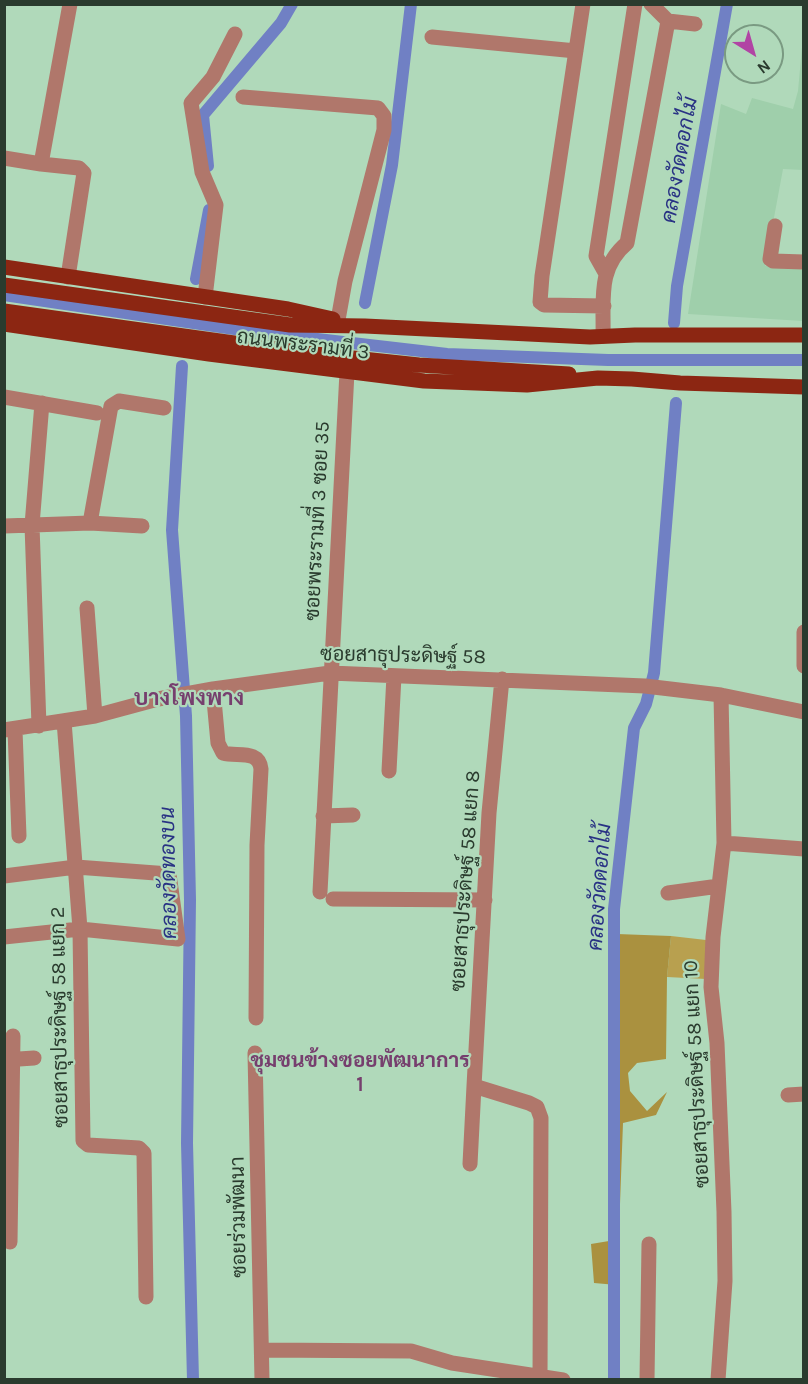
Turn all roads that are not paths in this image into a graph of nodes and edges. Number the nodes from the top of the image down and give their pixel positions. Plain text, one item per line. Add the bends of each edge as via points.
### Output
1 (70, 4) edge
2 (583, 4) edge
3 (635, 4) edge
4 (651, 4) edge
5 (668, 21) junction
6 (694, 24) dead end
7 (235, 34) dead end
8 (432, 37) dead end
9 (576, 51) junction
10 (243, 97) dead end
11 (4, 158) edge
12 (41, 164) junction
13 (775, 226) dead end
14 (804, 262) edge
15 (4, 267) edge
16 (605, 272) junction
17 (68, 277) junction
18 (4, 285) edge
19 (205, 297) junction
20 (604, 306) junction
21 (4, 311) edge
22 (338, 320) junction
23 (4, 324) edge
24 (365, 326) junction
25 (804, 335) edge
26 (603, 336) junction
27 (347, 372) junction
28 (598, 378) junction
29 (804, 387) edge
30 (4, 397) edge
31 (42, 403) junction
32 (164, 408) dead end
33 (97, 413) dead end
34 (90, 524) junction
35 (32, 525) junction
36 (4, 526) edge
37 (142, 526) dead end
38 (87, 608) dead end
39 (804, 632) edge
40 (804, 666) edge
41 (330, 673) junction
42 (394, 676) junction
43 (502, 679) junction
44 (213, 689) junction
45 (721, 695) junction
46 (804, 712) edge
47 (95, 716) junction
48 (64, 721) junction
49 (39, 726) junction
50 (10, 730) edge
51 (389, 771) dead end
52 (353, 815) dead end
53 (323, 816) junction
54 (19, 837) dead end
55 (724, 843) junction
56 (804, 849) edge
57 (76, 867) junction
58 (4, 876) edge
59 (719, 886) junction
60 (668, 892) dead end
61 (485, 900) junction
62 (80, 929) junction
63 (4, 937) edge
64 (256, 1018) dead end
65 (13, 1036) dead end
66 (255, 1053) dead end
67 (34, 1058) dead end
68 (9, 1059) edge
69 (474, 1086) junction
70 (804, 1094) edge
71 (788, 1095) dead end
72 (470, 1164) dead end
73 (10, 1242) dead end
74 (649, 1244) dead end
75 (146, 1296) dead end
76 (262, 1350) junction
77 (540, 1378) edge
78 (262, 1380) edge
79 (563, 1380) edge
80 (647, 1380) edge
81 (718, 1380) edge

1 - 12 street
2 - 9 street
3 - 16 street via 596,256
4 - 5 street
5 - 6 street
5 - 16 street via 627,243 614,254
7 - 19 street via 213,77 191,103 200,164 216,205
8 - 9 street
9 - 20 street via 540,302
10 - 22 street via 378,108 384,116 384,130
11 - 12 street
12 - 17 street via 79,168 84,173
13 - 14 street via 770,258
15 - 17 main road, ถนนพระรามที่ 3
16 - 20 street
17 - 19 main road, ถนนพระรามที่ 3
18 - 24 main road, ถนนพระรามที่ 3 via 290,325
19 - 22 main road, ถนนพระรามที่ 3
20 - 26 street
21 - 28 main road, ถนนพระรามที่ 3 via 306,354
22 - 24 main road, ถนนพระรามที่ 3
23 - 27 main road, ถนนพระรามที่ 3
24 - 26 main road, ถนนพระรามที่ 3
25 - 26 main road, ถนนพระรามที่ 3
27 - 28 main road, ถนนพระรามที่ 3 via 477,384 527,385
27 - 41 street, ซอยพระรามที่ 3 ซอย 35
28 - 29 main road, ถนนพระรามที่ 3
30 - 31 street
31 - 33 street
31 - 35 street
32 - 34 street via 119,400 111,406
34 - 35 street
34 - 37 street
35 - 36 street
35 - 49 street
38 - 47 street
39 - 40 street
41 - 42 street, ซอยสาธุประดิษฐ์ 58
41 - 44 street, ซอยสาธุประดิษฐ์ 58
41 - 53 street, ซอยพระรามที่ 3 ซอย 35
42 - 43 street, ซอยสาธุประดิษฐ์ 58
42 - 51 street
43 - 45 street, ซอยสาธุประดิษฐ์ 58
43 - 61 street, ซอยสาธุประดิษฐ์ 58 แยก 8
44 - 47 street, ซอยสาธุประดิษฐ์ 58
44 - 64 street via 218,743 223,753 255,757 261,769
45 - 46 street, ซอยสาธุประดิษฐ์ 58
45 - 55 street, ซอยสาธุประดิษฐ์ 58 แยก 10
47 - 48 street, ซอยสาธุประดิษฐ์ 58
48 - 49 street, ซอยสาธุประดิษฐ์ 58
48 - 57 street, ซอยสาธุประดิษฐ์ 58 แยก 2
49 - 50 street, ซอยสาธุประดิษฐ์ 58
50 - 54 street
52 - 53 street
53 - 61 street, ซอยพระรามที่ 3 ซอย 35 via 326,895
55 - 56 street
55 - 59 street, ซอยสาธุประดิษฐ์ 58 แยก 10
57 - 58 street
57 - 62 street, ซอยสาธุประดิษฐ์ 58 แยก 2
57 - 62 street via 169,874 178,939
59 - 60 street
59 - 81 street, ซอยสาธุประดิษฐ์ 58 แยก 10 via 711,987 724,1223 725,1281
61 - 69 street, ซอยสาธุประดิษฐ์ 58 แยก 8
62 - 63 street
62 - 75 street, ซอยสาธุประดิษฐ์ 58 แยก 2 via 83,1141 88,1145 139,1148 144,1153
65 - 68 street
66 - 76 street, ซอยร่วมพัฒนา
67 - 68 street
68 - 73 street
69 - 72 street, ซอยสาธุประดิษฐ์ 58 แยก 8
69 - 77 street via 529,1103 537,1107 541,1118
70 - 71 street
74 - 80 street
76 - 77 street via 411,1351 452,1363
76 - 78 street, ซอยร่วมพัฒนา
77 - 79 street

